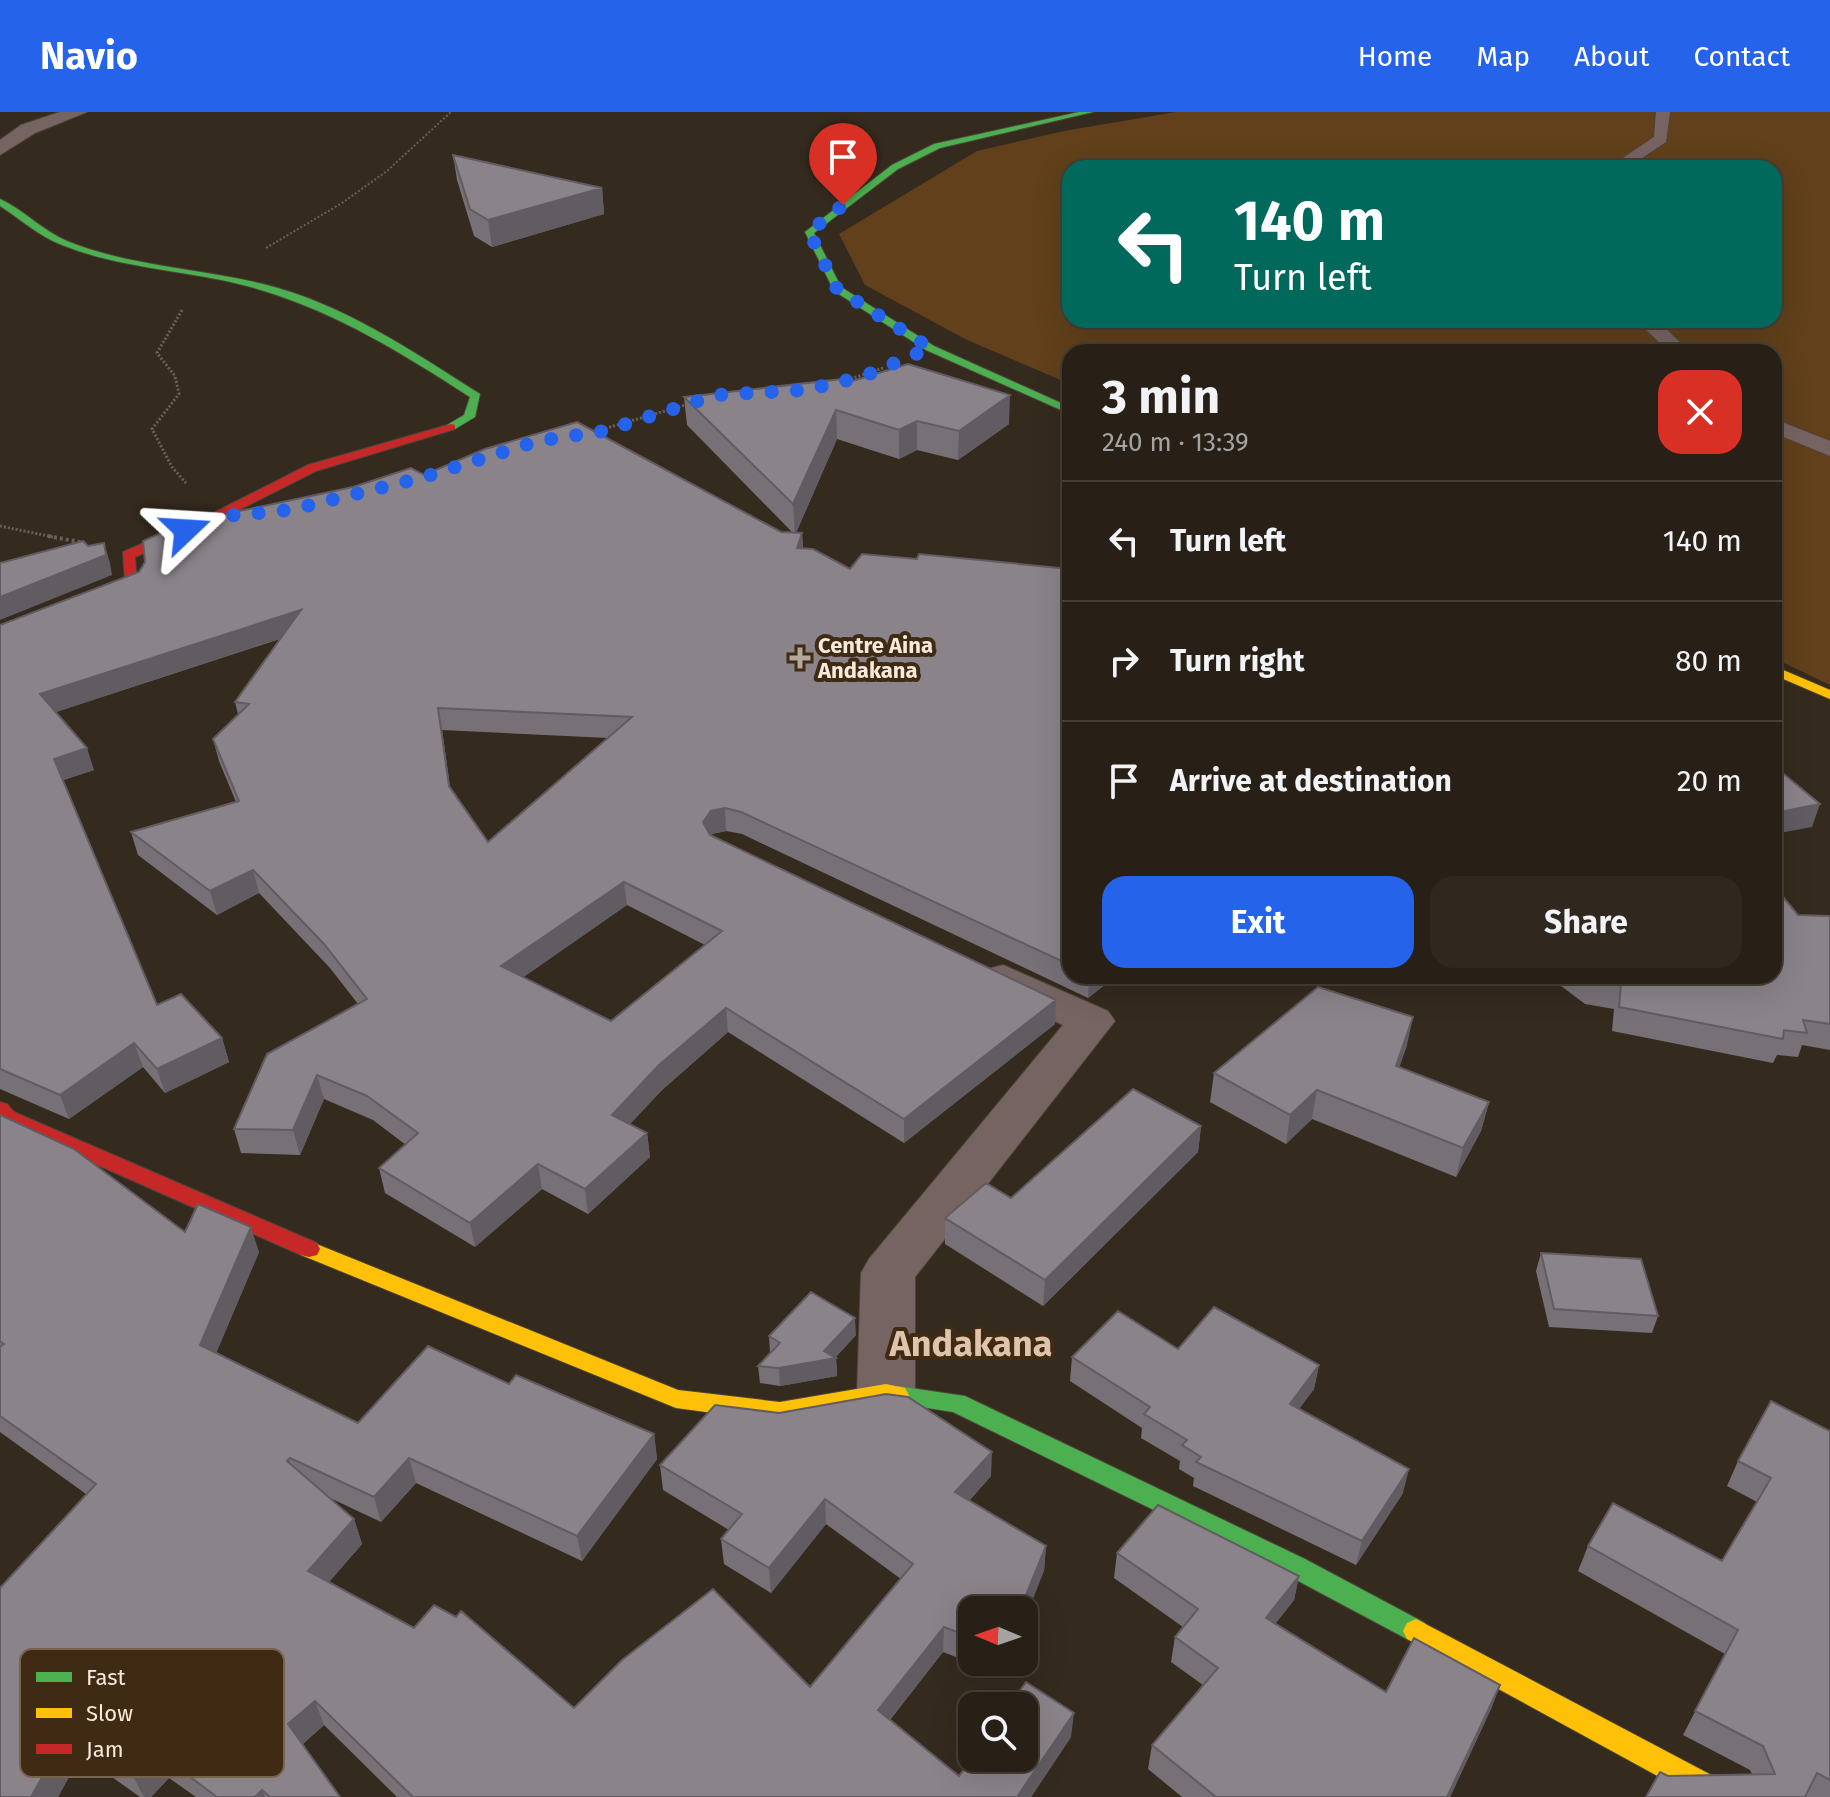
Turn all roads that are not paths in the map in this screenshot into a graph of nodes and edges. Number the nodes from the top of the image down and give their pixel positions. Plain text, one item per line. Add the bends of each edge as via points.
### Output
1 (78, 112) edge
2 (1089, 112) edge
3 (1663, 112) edge
4 (0, 149) edge
5 (1628, 160) edge
6 (0, 202) edge
7 (1654, 328) edge
8 (1672, 344) edge
9 (1062, 407) edge
10 (1782, 428) edge
11 (1830, 449) edge
12 (0, 635) edge
13 (1782, 674) edge
14 (1830, 695) edge
15 (966, 961) edge
16 (0, 1109) edge
17 (886, 1393) junction
18 (1724, 1797) edge

1 - 4 street via 28,129
2 - 9 street via 937,146 895,167 809,232 837,289 930,348
3 - 5 lane via 1661,139
6 - 12 street via 63,243 263,287 313,304 394,344 476,396 469,417 443,431 312,468 128,555 132,582
7 - 8 lane
10 - 11 lane
13 - 14 street
15 - 17 street via 1092,1021 888,1273
16 - 17 street via 7,1117 373,1277 676,1399 780,1412
17 - 18 street via 957,1403 1028,1437 1296,1567

